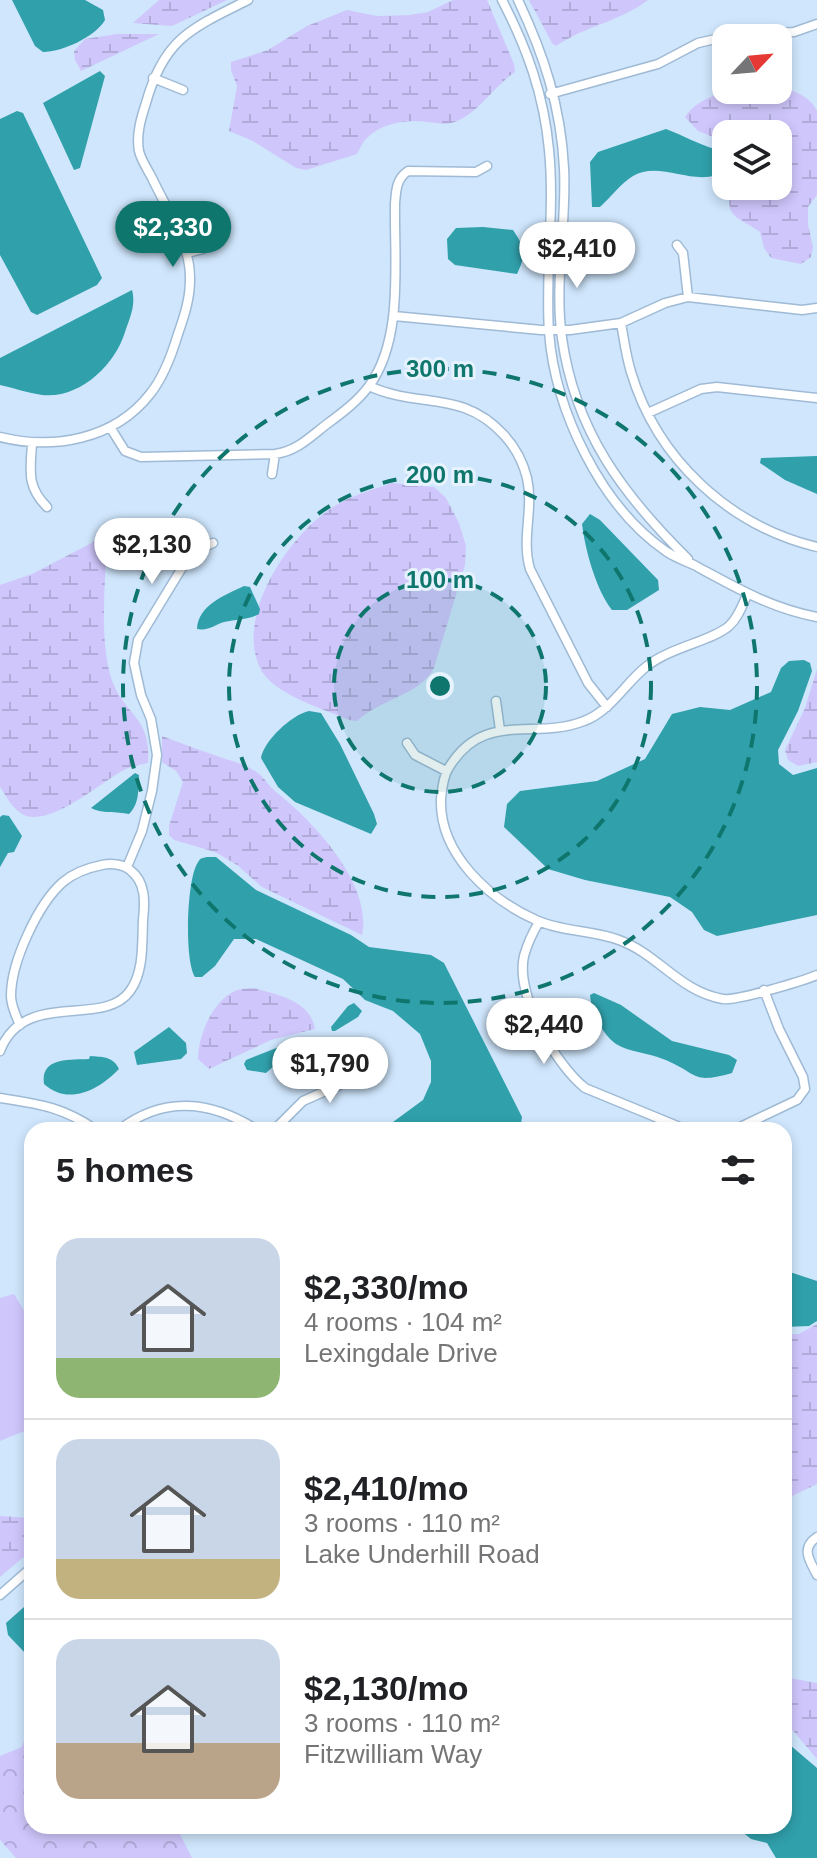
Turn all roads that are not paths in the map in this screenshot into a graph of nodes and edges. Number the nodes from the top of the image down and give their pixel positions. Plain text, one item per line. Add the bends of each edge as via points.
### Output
1 (248, 0) edge
2 (502, 0) edge
3 (518, 0) edge
4 (817, 24) edge
5 (153, 78) junction
6 (183, 90) dead end
7 (554, 93) junction
8 (541, 96) junction
9 (487, 166) dead end
10 (169, 213) junction
11 (148, 224) dead end
12 (677, 245) dead end
13 (203, 249) dead end
14 (187, 253) junction
15 (688, 297) junction
16 (817, 308) edge
17 (394, 316) junction
18 (621, 323) junction
19 (549, 330) junction
20 (561, 330) junction
21 (369, 386) junction
22 (817, 398) edge
23 (648, 413) junction
24 (110, 427) junction
25 (0, 437) edge
26 (32, 444) junction
27 (275, 454) junction
28 (272, 474) dead end
29 (47, 507) dead end
30 (213, 543) dead end
31 (817, 547) edge
32 (695, 566) junction
33 (747, 595) junction
34 (817, 617) edge
35 (496, 701) dead end
36 (607, 707) junction
37 (500, 730) junction
38 (407, 743) dead end
39 (446, 771) junction
40 (127, 867) junction
41 (539, 922) junction
42 (817, 975) edge
43 (764, 990) junction
44 (20, 1025) junction
45 (0, 1051) edge
46 (375, 1069) dead end
47 (0, 1098) edge
48 (85, 1122) edge
49 (133, 1122) edge
50 (244, 1122) edge
51 (282, 1122) edge
52 (668, 1122) edge
53 (751, 1122) edge
54 (817, 1537) edge
55 (24, 1574) edge
56 (817, 1575) edge
57 (0, 1595) edge

1 - 5 street via 184,35 166,53
2 - 8 street
3 - 7 street
4 - 7 street via 794,32 698,43 658,64
5 - 6 street
5 - 10 street via 139,125 139,151
7 - 8 street
7 - 20 street via 564,170
8 - 19 street via 550,151
9 - 17 street via 476,172 408,171 401,176 395,204
10 - 11 street
10 - 14 street
12 - 15 street via 683,253
13 - 14 street
14 - 24 street via 186,310 172,351 150,395
15 - 16 street
15 - 18 street
17 - 19 street
17 - 21 street
18 - 20 street
18 - 23 street via 631,371
19 - 20 street
19 - 32 street via 557,382 597,475 642,531
20 - 32 street via 580,409 611,471 632,501
21 - 27 street via 292,451
21 - 36 street via 390,396 463,405 492,422 514,445 531,504 525,551 530,569 588,683
22 - 23 street via 709,388
23 - 31 street via 687,472 712,495 770,532
24 - 26 street via 80,438
24 - 27 street via 125,451 141,457
25 - 26 street
26 - 29 street via 34,494
27 - 28 street
30 - 40 street via 191,553 138,640 134,663 157,755 142,831
32 - 33 street
33 - 34 street
33 - 36 street via 727,628 661,656
35 - 37 street
36 - 37 street via 567,726
37 - 39 street via 463,749
38 - 39 street via 415,755
39 - 41 street via 441,816 451,844 496,897
40 - 44 street via 85,868 62,883 39,914 17,960 11,996
40 - 44 street via 144,889 139,972 130,991 110,1006 43,1014
41 - 43 street via 620,940 694,991 727,1000
41 - 52 street via 523,958 524,987 561,1063 585,1088
42 - 43 street
43 - 53 street via 805,1089 797,1100
44 - 45 street
46 - 51 street via 303,1101
47 - 48 street via 42,1104
49 - 50 street via 151,1112 206,1106
54 - 56 street via 807,1551
55 - 57 street

